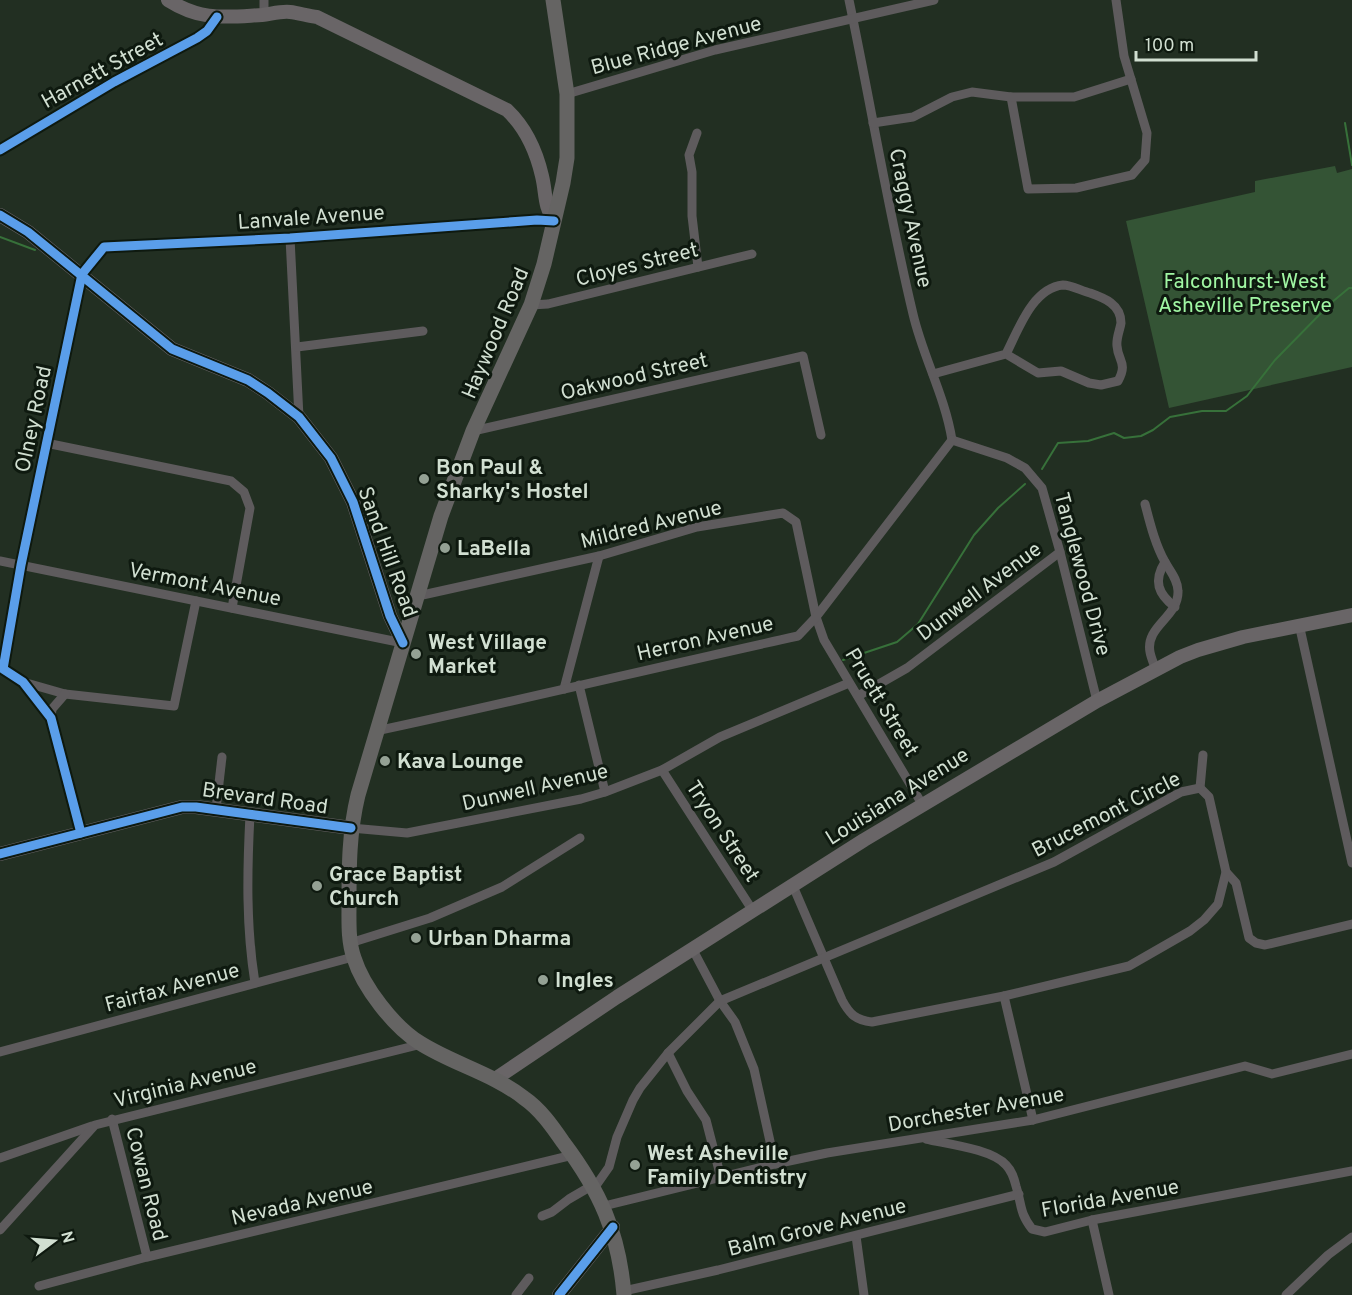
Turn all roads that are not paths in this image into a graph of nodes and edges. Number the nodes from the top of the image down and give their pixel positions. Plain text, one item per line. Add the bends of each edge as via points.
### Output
1 (168, 0) edge
2 (264, 0) edge
3 (553, 0) edge
4 (849, 0) edge
5 (934, 0) edge
6 (1116, 0) edge
7 (264, 15) junction
8 (217, 17) junction
9 (853, 19) junction
10 (1131, 79) junction
11 (567, 94) junction
12 (1011, 97) junction
13 (873, 123) junction
14 (697, 133) dead end
15 (0, 150) edge
16 (0, 215) edge
17 (554, 221) junction
18 (290, 238) junction
19 (752, 254) dead end
20 (698, 267) junction
21 (82, 274) junction
22 (531, 304) junction
23 (423, 331) dead end
24 (297, 347) junction
25 (1006, 354) junction
26 (933, 374) junction
27 (299, 417) junction
28 (473, 431) junction
29 (821, 435) dead end
30 (952, 440) junction
31 (46, 443) junction
32 (1145, 504) dead end
33 (1060, 552) junction
34 (599, 556) junction
35 (0, 561) edge
36 (1165, 562) junction
37 (21, 565) junction
38 (418, 596) junction
39 (196, 601) junction
40 (1175, 607) junction
41 (232, 608) junction
42 (1352, 615) edge
43 (816, 617) junction
44 (1299, 624) junction
45 (403, 643) junction
46 (1, 669) edge
47 (1156, 670) junction
48 (23, 682) junction
49 (849, 683) junction
50 (579, 685) junction
51 (564, 689) junction
52 (66, 694) junction
53 (858, 696) junction
54 (1097, 701) junction
55 (51, 718) junction
56 (376, 731) junction
57 (1203, 755) dead end
58 (222, 757) dead end
59 (662, 770) junction
60 (1200, 788) junction
61 (605, 792) junction
62 (922, 804) junction
63 (216, 809) junction
64 (250, 815) junction
65 (351, 828) junction
66 (81, 833) junction
67 (580, 838) dead end
68 (0, 854) edge
69 (1352, 863) edge
70 (1226, 872) junction
71 (793, 886) junction
72 (753, 911) junction
73 (1352, 924) edge
74 (352, 950) junction
75 (693, 950) junction
76 (824, 958) junction
77 (255, 983) junction
78 (1004, 996) junction
79 (720, 1001) junction
80 (422, 1044) junction
81 (0, 1052) edge
82 (668, 1053) junction
83 (1352, 1054) edge
84 (495, 1079) junction
85 (112, 1119) junction
86 (1033, 1120) junction
87 (94, 1125) junction
88 (921, 1138) junction
89 (573, 1155) junction
90 (0, 1158) edge
91 (775, 1164) junction
92 (1352, 1171) edge
93 (721, 1178) junction
94 (594, 1186) junction
95 (1018, 1194) junction
96 (604, 1206) junction
97 (542, 1216) dead end
98 (1092, 1221) junction
99 (613, 1227) junction
100 (0, 1230) edge
101 (856, 1236) junction
102 (1352, 1237) edge
103 (147, 1257) junction
104 (529, 1278) dead end
105 (39, 1286) dead end
106 (624, 1293) edge
107 (516, 1295) edge
108 (559, 1295) edge
109 (864, 1295) edge
110 (1109, 1295) edge
111 (1286, 1295) edge

1 - 8 street via 187,12
2 - 7 street
3 - 11 main road, Haywood Road
4 - 9 street, Craggy Avenue
5 - 9 street, Blue Ridge Avenue
6 - 10 street
7 - 8 street
7 - 17 street via 288,12 317,17 507,110 529,136 542,176 547,210
8 - 15 street, Harnett Street via 197,38
9 - 11 street, Blue Ridge Avenue via 716,50
9 - 13 street, Craggy Avenue
10 - 12 street via 1074,97
10 - 12 street via 1147,133 1145,160 1132,175 1076,188 1028,189
11 - 17 main road, Haywood Road via 567,158
12 - 13 street via 972,92 952,97 913,117
13 - 26 street, Craggy Avenue via 901,266
14 - 20 street via 689,155
16 - 21 street, Sand Hill Road
17 - 18 street, Lanvale Avenue
17 - 22 main road, Haywood Road
18 - 21 street, Lanvale Avenue via 104,247
18 - 24 street
19 - 20 street, Cloyes Street
20 - 22 street, Cloyes Street via 548,304
21 - 27 street, Sand Hill Road via 172,350 248,380
21 - 31 street, Olney Road
22 - 28 main road, Haywood Road
23 - 24 street
24 - 27 street
25 - 25 street via 1038,373 1061,371 1101,386 1118,381 1122,374 1117,346 1121,321 1107,299 1064,285 1048,290 1031,305
25 - 26 street
26 - 30 street, Craggy Avenue via 949,417
27 - 45 street, Sand Hill Road via 342,478
28 - 29 street, Oakwood Street via 802,356
28 - 38 main road, Haywood Road via 441,516
30 - 33 street, Tanglewood Drive via 1025,468 1042,488
30 - 43 street, Herron Avenue
31 - 37 street, Olney Road
31 - 41 street via 231,481 244,492 250,508
32 - 36 street
33 - 53 street, Dunwell Avenue via 908,668
33 - 54 street, Tanglewood Drive
34 - 38 street, Mildred Avenue
34 - 43 street, Mildred Avenue via 697,526 783,513 796,522
34 - 51 street
35 - 37 street, Vermont Avenue
36 - 40 street via 1178,591
36 - 40 street via 1157,580 1159,591
37 - 39 street, Vermont Avenue
37 - 46 street, Olney Road
38 - 45 main road, Haywood Road
39 - 41 street, Vermont Avenue
39 - 52 street via 174,706
40 - 47 street via 1150,637
41 - 45 street, Vermont Avenue
42 - 44 street, Louisiana Avenue
43 - 49 street, Pruett Street via 824,640
43 - 50 street, Herron Avenue via 798,636
44 - 47 street, Louisiana Avenue via 1214,645
44 - 69 street
45 - 56 main road, Haywood Road
46 - 48 street, Olney Road
47 - 54 street, Louisiana Avenue
48 - 52 street
48 - 55 street, Olney Road
49 - 53 street, Pruett Street
49 - 59 street, Dunwell Avenue via 720,737
50 - 51 street, Herron Avenue
50 - 61 street
51 - 56 street, Herron Avenue
52 - 55 street via 52,709
53 - 62 street, Pruett Street
54 - 62 street, Louisiana Avenue
55 - 66 street, Olney Road
56 - 65 main road, Haywood Road
57 - 60 street
58 - 63 street
59 - 61 street, Dunwell Avenue
59 - 72 street, Tryon Street
60 - 70 street, Brucemont Circle via 1209,796
60 - 76 street, Brucemont Circle via 1181,792 1054,862
61 - 65 street, Dunwell Avenue via 407,833
62 - 71 street, Louisiana Avenue
63 - 64 street, Brevard Road
63 - 66 street, Brevard Road via 182,807
64 - 65 street, Brevard Road
64 - 77 street via 246,893
65 - 74 main road, Haywood Road
66 - 68 street, Brevard Road
67 - 74 street, Fairfax Avenue via 502,887
70 - 73 street via 1236,883 1249,938 1256,943 1271,944
70 - 78 street, Brucemont Circle via 1218,904 1204,920 1129,966
71 - 72 street, Louisiana Avenue
71 - 76 street, Brucemont Circle
72 - 75 street, Louisiana Avenue
74 - 77 street, Fairfax Avenue
74 - 80 main road, Haywood Road via 371,991 409,1035
75 - 79 street
75 - 84 street, Louisiana Avenue
76 - 78 street, Brucemont Circle via 842,1000 858,1020 872,1022
76 - 79 street, Brucemont Circle
77 - 81 street, Fairfax Avenue
78 - 86 street
79 - 82 street
79 - 91 street via 735,1022 754,1069
80 - 84 main road, Haywood Road
80 - 85 street, Virginia Avenue
82 - 93 street via 706,1120
82 - 94 street via 633,1100 609,1167
83 - 86 street, Dorchester Avenue via 1272,1074 1245,1066
84 - 89 main road, Haywood Road via 540,1112
85 - 87 street, Virginia Avenue
85 - 103 street, Cowan Road
86 - 88 street, Dorchester Avenue
87 - 90 street
87 - 100 street, Virginia Avenue
88 - 91 street, Dorchester Avenue
88 - 95 street, Florida Avenue via 986,1153 1005,1163
89 - 94 main road, Haywood Road
89 - 103 street, Nevada Avenue
91 - 93 street, Dorchester Avenue
92 - 98 street, Florida Avenue
93 - 96 street, Dorchester Avenue
94 - 96 main road, Haywood Road
94 - 97 street
95 - 98 street, Florida Avenue via 1022,1217 1032,1229 1046,1232
95 - 101 street, Balm Grove Avenue
96 - 99 main road, Haywood Road
98 - 110 street
99 - 106 main road, Haywood Road
99 - 108 street
101 - 106 street, Balm Grove Avenue
101 - 109 street
102 - 111 street
103 - 105 street, Nevada Avenue
104 - 107 street

